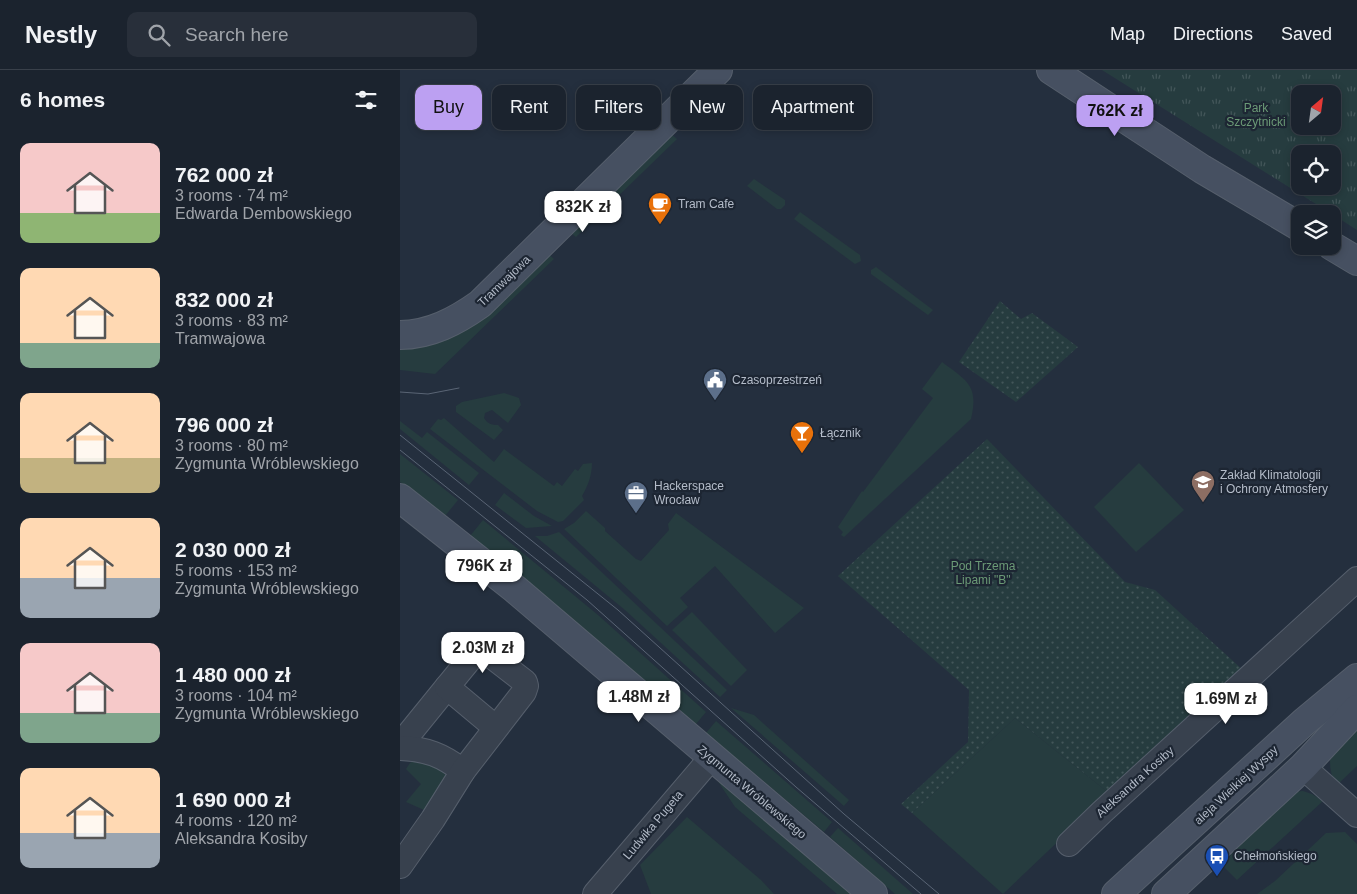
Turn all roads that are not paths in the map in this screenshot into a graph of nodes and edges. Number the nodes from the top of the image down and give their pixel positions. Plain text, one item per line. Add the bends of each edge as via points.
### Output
1 (718, 70) edge
2 (1051, 70) edge
3 (1291, 222) edge
4 (1341, 251) edge
5 (1357, 261) edge
6 (400, 335) edge
7 (400, 498) edge
8 (1357, 579) edge
9 (1357, 678) edge
10 (447, 687) junction
11 (1357, 708) edge
12 (496, 728) junction
13 (400, 747) edge
14 (712, 757) junction
15 (1303, 767) junction
16 (462, 771) junction
17 (1357, 815) edge
18 (1069, 844) dead end
19 (400, 866) edge
20 (595, 894) edge
21 (873, 894) edge
22 (1116, 894) edge
23 (1166, 894) edge

1 - 6 main road, Tramwajowa via 480,304 439,328
2 - 3 main road via 1202,169
4 - 5 main road
7 - 14 main road, Zygmunta Wróblewskiego via 516,589
8 - 18 street, Aleksandra Kosiby
9 - 22 main road, aleja Wielkiej Wyspy via 1304,722
10 - 12 street
10 - 12 street via 480,650 525,682 524,692
10 - 13 street
11 - 15 main road
12 - 16 street
13 - 16 street via 430,752
14 - 20 street, Ludwika Pugeta
14 - 21 main road, Zygmunta Wróblewskiego
15 - 17 street
15 - 23 main road
16 - 19 street

